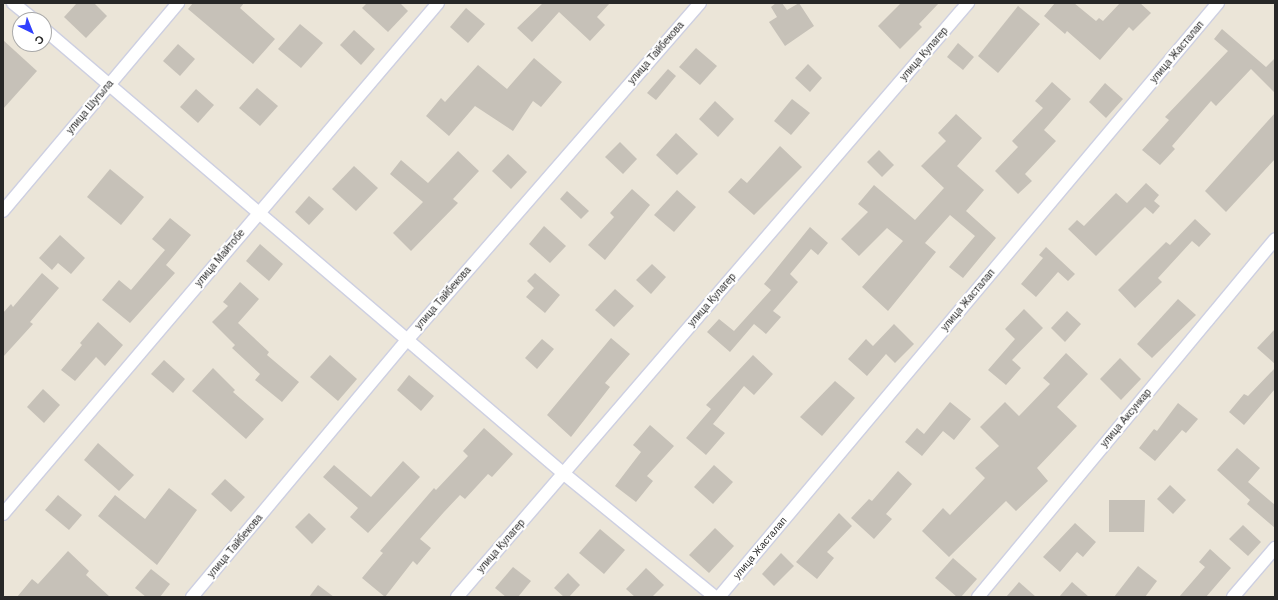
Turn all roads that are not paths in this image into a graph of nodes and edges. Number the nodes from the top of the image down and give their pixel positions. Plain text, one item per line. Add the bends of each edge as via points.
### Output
1 (13, 3) edge
2 (178, 3) edge
3 (438, 3) edge
4 (700, 3) edge
5 (968, 3) edge
6 (1218, 3) edge
7 (24, 12) edge
8 (52, 36) edge
9 (109, 84) junction
10 (3, 210) edge
11 (259, 212) junction
12 (1275, 239) edge
13 (408, 339) junction
14 (563, 473) junction
15 (3, 514) edge
16 (1275, 548) edge
17 (192, 597) edge
18 (457, 597) edge
19 (715, 597) edge
20 (718, 597) edge
21 (978, 597) edge
22 (1233, 597) edge

1 - 7 street
2 - 9 street, улица Шугыла
3 - 11 street, улица Майтобе
4 - 13 street, улица Тайбекова
5 - 14 street, улица Кулагер
6 - 20 street, улица Жасталап
8 - 9 street
9 - 10 street, улица Шугыла
9 - 11 street
11 - 13 street
11 - 15 street, улица Майтобе
12 - 21 street, улица Аксункар
13 - 14 street
13 - 17 street, улица Тайбекова
14 - 18 street, улица Кулагер
14 - 19 street
16 - 22 street

